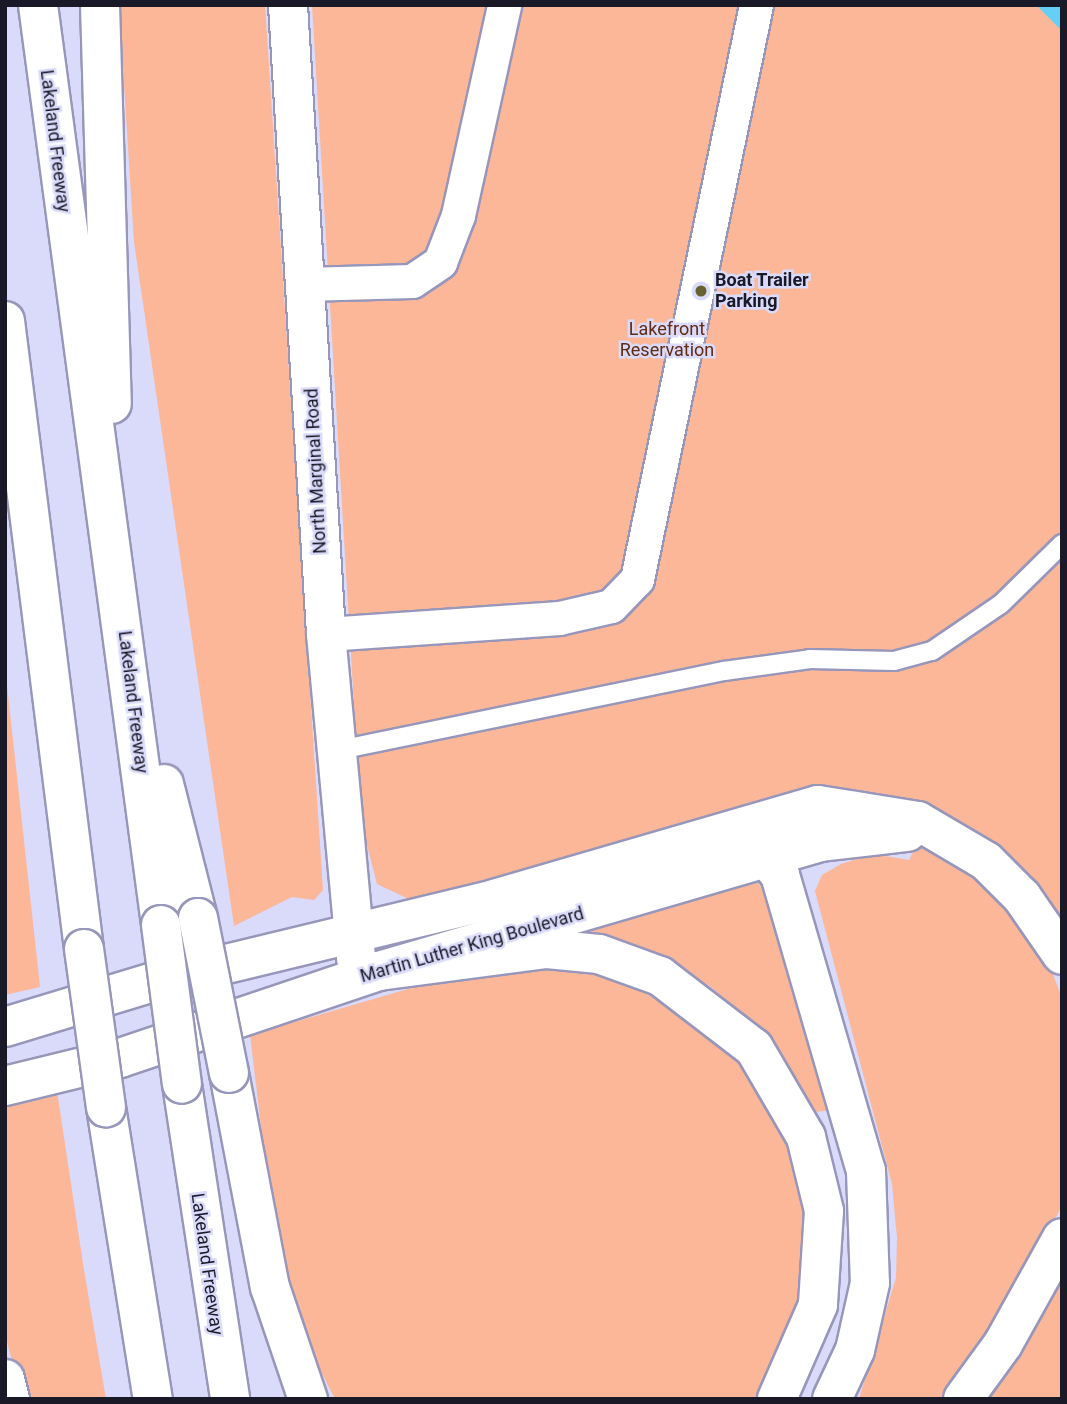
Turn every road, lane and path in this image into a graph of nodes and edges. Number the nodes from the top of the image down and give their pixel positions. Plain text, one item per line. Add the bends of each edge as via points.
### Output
1 (38, 5) edge
2 (100, 5) edge
3 (288, 5) edge
4 (504, 5) edge
5 (756, 5) edge
6 (304, 284) junction
7 (5, 321) edge
8 (1062, 544) edge
9 (118, 581) junction
10 (326, 634) junction
11 (125, 636) junction
12 (334, 751) junction
13 (716, 835) junction
14 (944, 836) junction
15 (772, 859) junction
16 (353, 936) junction
17 (1062, 955) edge
18 (369, 975) junction
19 (5, 1027) edge
20 (5, 1086) edge
21 (1062, 1238) edge
22 (5, 1379) edge
23 (10, 1399) edge
24 (153, 1399) edge
25 (230, 1399) edge
26 (308, 1399) edge
27 (777, 1399) edge
28 (832, 1399) edge
29 (963, 1399) edge

1 - 9 main road, Lakeland Freeway
2 - 9 main road
3 - 6 main road, North Marginal Road
4 - 6 street via 458,215 440,262 412,281
5 - 10 street via 637,579 611,606 559,618
6 - 10 main road, North Marginal Road
7 - 24 main road, bridge via 84,949
8 - 12 lane via 1001,604 932,651 894,661 810,659 724,671
9 - 11 main road, Lakeland Freeway
10 - 12 main road, North Marginal Road
11 - 25 main road, Lakeland Freeway, bridge via 182,1084
11 - 26 main road, bridge via 198,918 270,1287
12 - 16 main road, North Marginal Road
13 - 14 main road, Martin Luther King Boulevard via 782,813 835,805 888,812
13 - 15 main road via 743,837
13 - 16 main road, Martin Luther King Boulevard
14 - 15 main road, Martin Luther King Boulevard via 852,834
14 - 17 main road, Martin Luther King Boulevard via 986,861 1022,897
15 - 18 main road, Martin Luther King Boulevard
15 - 28 main road via 872,1209 865,1313
16 - 18 main road, North Marginal Road
16 - 19 main road, Martin Luther King Boulevard via 156,981
18 - 20 main road, Martin Luther King Boulevard via 120,1058
18 - 27 main road via 547,949 599,954 660,976 754,1048 806,1137 824,1211 818,1305
21 - 29 main road via 1003,1344
22 - 23 main road

